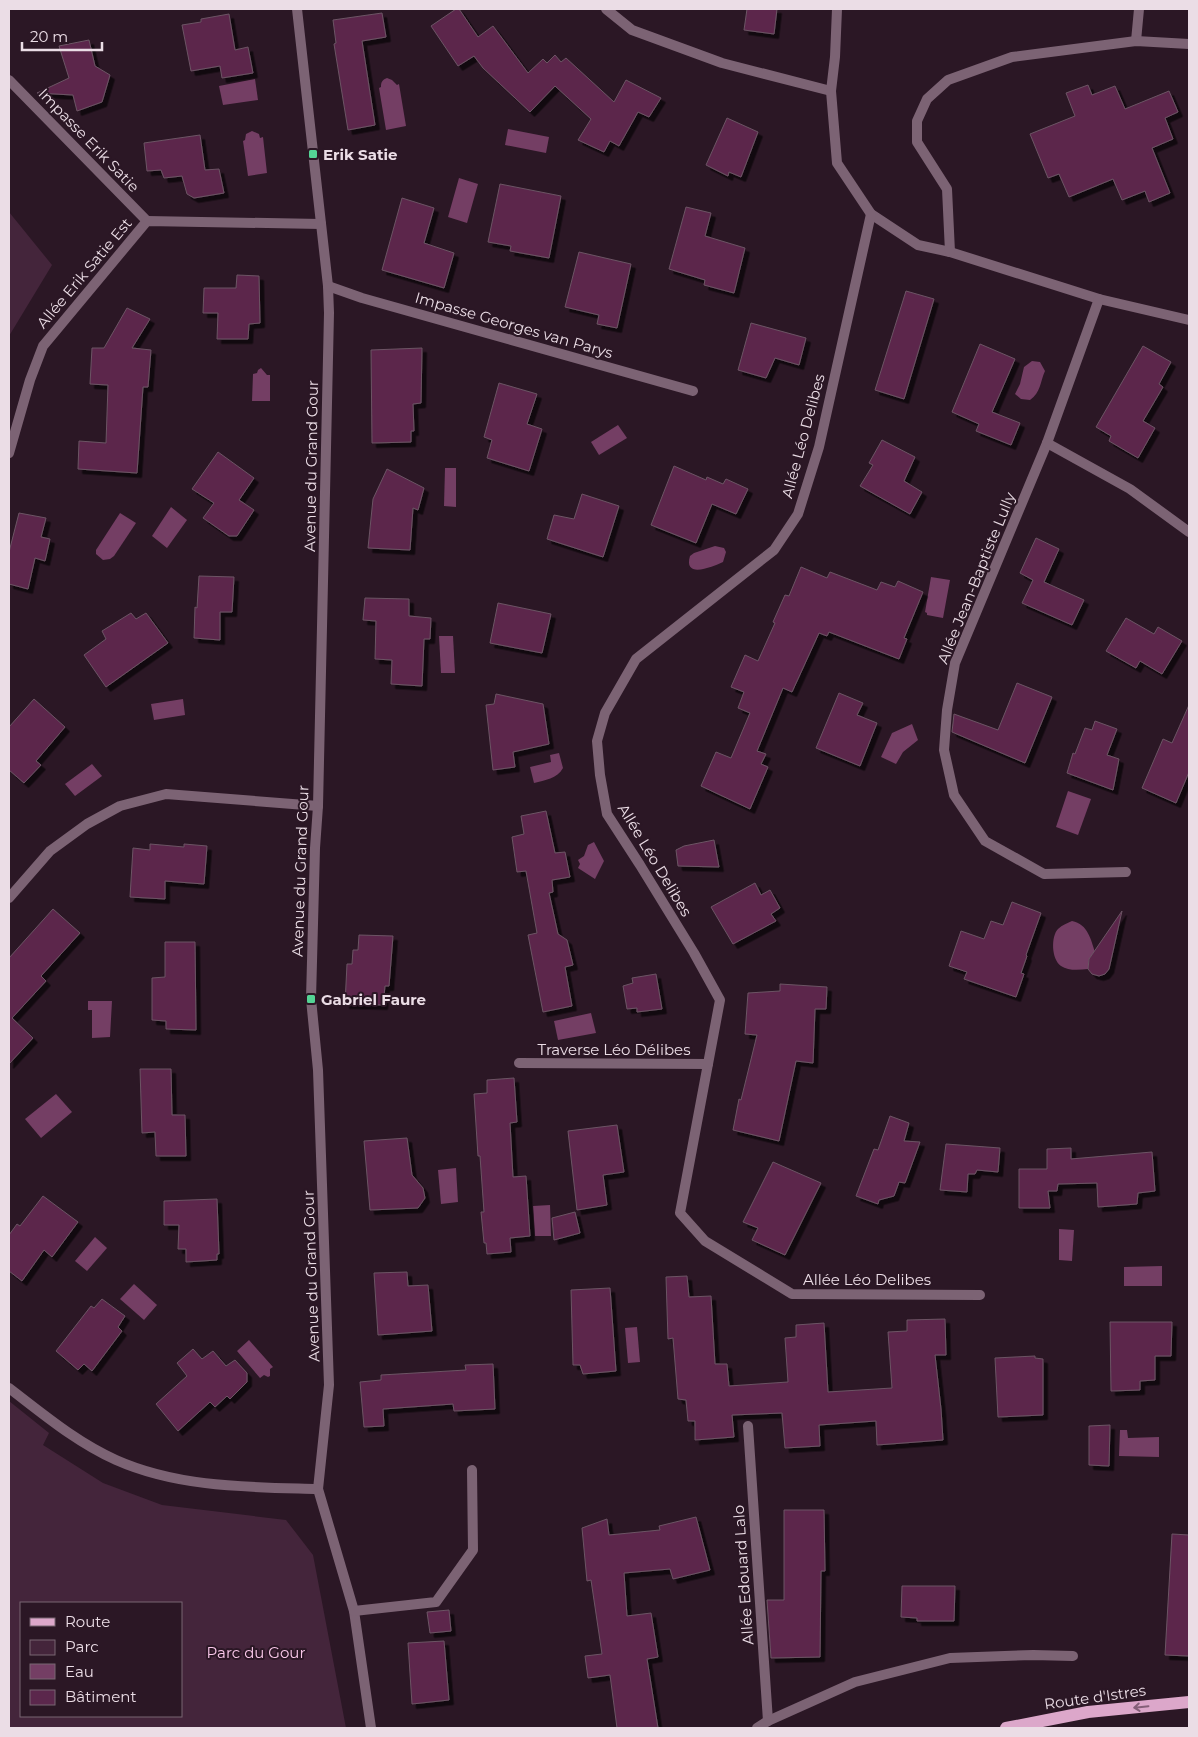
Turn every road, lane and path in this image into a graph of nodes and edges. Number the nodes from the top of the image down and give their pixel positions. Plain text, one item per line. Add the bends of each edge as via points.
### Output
1 (297, 9) edge
2 (606, 9) edge
3 (837, 9) edge
4 (1139, 9) edge
5 (1136, 41) junction
6 (1189, 44) edge
7 (9, 80) edge
8 (831, 91) junction
9 (871, 214) junction
10 (147, 221) junction
11 (321, 224) junction
12 (950, 252) junction
13 (328, 286) junction
14 (1098, 299) junction
15 (1189, 320) edge
16 (693, 391) dead end
17 (1047, 443) junction
18 (9, 453) edge
19 (1189, 532) edge
20 (318, 806) junction
21 (1126, 872) dead end
22 (9, 898) edge
23 (519, 1063) dead end
24 (708, 1064) junction
25 (980, 1294) dead end
26 (9, 1388) edge
27 (748, 1426) dead end
28 (472, 1470) dead end
29 (318, 1489) junction
30 (354, 1612) junction
31 (1073, 1656) dead end
32 (1189, 1702) edge
33 (768, 1721) junction
34 (371, 1728) edge
35 (756, 1728) edge
36 (1006, 1728) edge

1 - 11 street, Avenue du Grand Gour
2 - 8 street via 632,30 722,63
3 - 8 street
4 - 5 street
5 - 6 street
5 - 12 street via 1012,57 948,80 927,99 917,121 917,142 947,189
7 - 10 street, Impasse Erik Satie
8 - 9 street via 837,163
9 - 12 street via 918,245
9 - 24 street, Allée Léo Delibes via 818,447 798,514 774,550 636,659 605,713 597,741 607,814 720,1000
10 - 11 street, Allée Erik Satie Est
10 - 18 street, Allée Erik Satie Est via 43,346
11 - 13 street, Avenue du Grand Gour
12 - 14 street
13 - 16 street, Impasse Georges van Parys
13 - 20 street, Avenue du Grand Gour
14 - 15 street
14 - 17 street, Allée Jean-Baptiste Lully
17 - 19 street via 1130,489
17 - 21 street, Allée Jean-Baptiste Lully via 954,663 944,750 954,795 985,841 1044,874
20 - 22 street via 166,794 120,806 87,824 50,851
20 - 29 street, Avenue du Grand Gour via 311,998 318,1070 330,1384
23 - 24 street, Traverse Léo Délibes
24 - 25 street, Allée Léo Delibes via 680,1213 705,1241 792,1294
26 - 29 street via 65,1431 116,1460 169,1478 232,1486
27 - 33 street, Allée Edouard Lalo
28 - 30 street via 473,1550 436,1602
29 - 30 street, Avenue du Grand Gour
30 - 34 street, Avenue du Grand Gour
31 - 33 street via 950,1658 855,1682
32 -> 36 main road, Route d'Istres via 1088,1712
33 - 35 street

